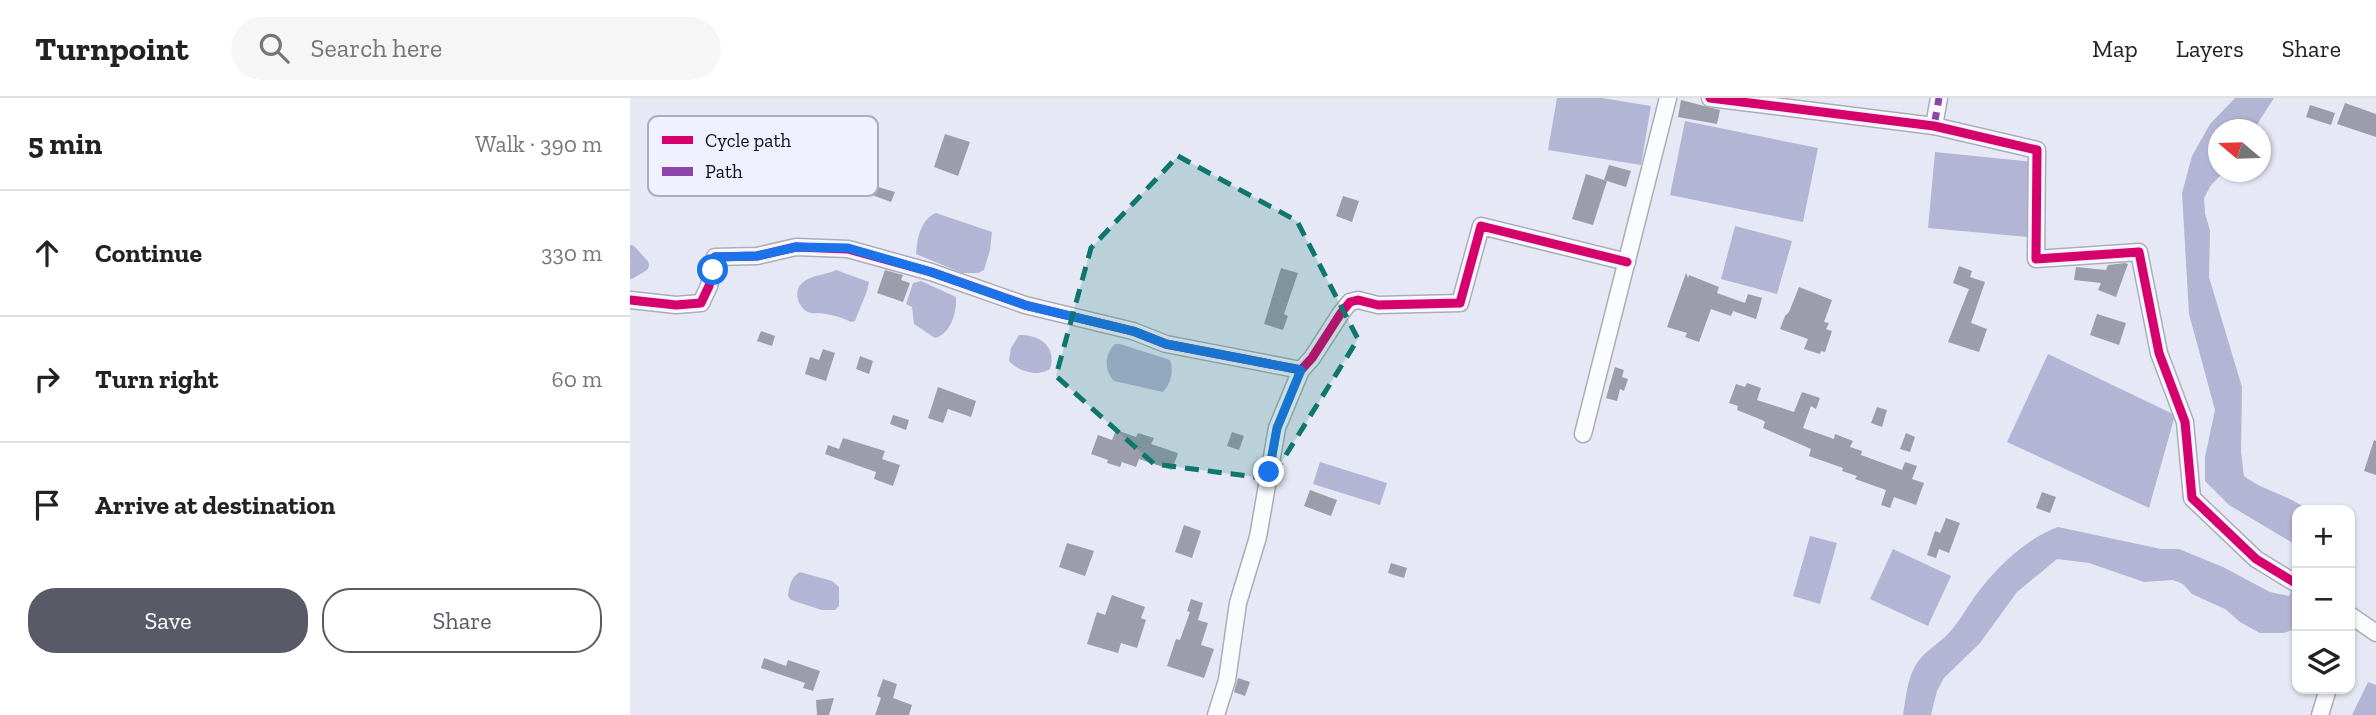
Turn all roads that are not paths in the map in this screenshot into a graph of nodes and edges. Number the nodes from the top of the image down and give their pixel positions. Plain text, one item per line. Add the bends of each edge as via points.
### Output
1 (1668, 98) edge
2 (1710, 98) edge
3 (1939, 98) edge
4 (1934, 126) junction
5 (1627, 262) junction
6 (630, 300) edge
7 (1301, 370) junction
8 (1583, 434) dead end
9 (2292, 581) edge
10 (2355, 619) edge
11 (2376, 634) edge
12 (2326, 694) edge
13 (1216, 715) edge
14 (2320, 715) edge

1 - 5 street
2 - 4 street
3 - 4 street
4 - 9 street via 2037,150 2036,259 2139,252 2159,353 2185,422 2192,498 2256,559
5 - 7 street via 1481,226 1460,303 1350,302
5 - 8 street
6 - 7 street via 701,303 715,257 757,256 796,247 848,248 1166,344
7 - 13 street via 1277,428 1258,537 1238,603 1227,680
10 - 11 street
12 - 14 street

